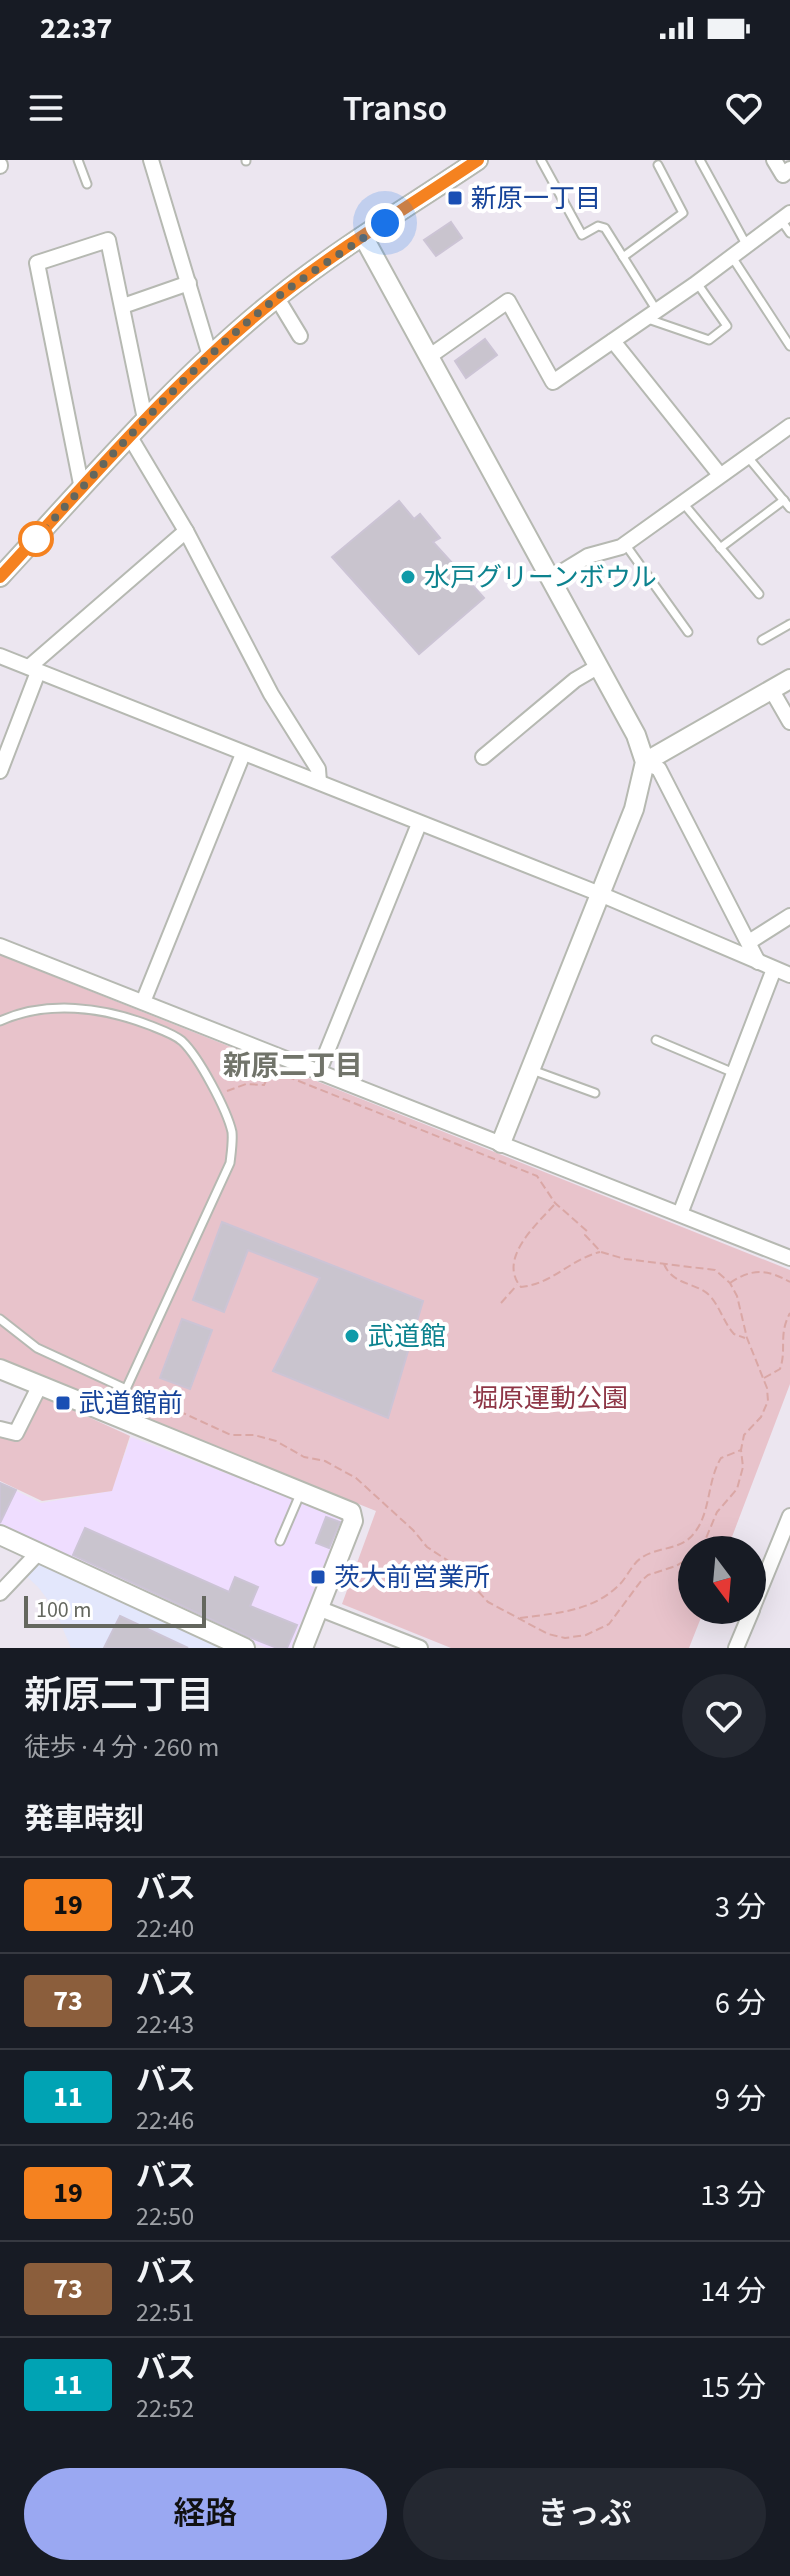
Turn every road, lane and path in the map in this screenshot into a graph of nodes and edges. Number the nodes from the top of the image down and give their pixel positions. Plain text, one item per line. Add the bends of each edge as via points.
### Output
1 (78, 160) edge
2 (151, 160) edge
3 (478, 160) edge
4 (541, 160) edge
5 (700, 160) edge
6 (774, 160) edge
7 (658, 165) dead end
8 (790, 169) edge
9 (87, 184) dead end
10 (786, 217) edge
11 (790, 233) edge
12 (364, 238) junction
13 (747, 246) junction
14 (623, 257) junction
15 (732, 257) junction
16 (189, 283) junction
17 (697, 283) junction
18 (277, 298) junction
19 (123, 306) junction
20 (652, 314) junction
21 (300, 336) dead end
22 (613, 341) junction
23 (790, 346) edge
24 (210, 356) junction
25 (430, 356) junction
26 (145, 419) junction
27 (790, 426) edge
28 (130, 437) junction
29 (747, 456) junction
30 (720, 475) junction
31 (82, 489) junction
32 (784, 500) junction
33 (682, 502) junction
34 (790, 508) edge
35 (186, 531) junction
36 (625, 544) junction
37 (720, 548) junction
38 (0, 577) edge
39 (552, 578) junction
40 (759, 594) dead end
41 (790, 624) edge
42 (688, 632) dead end
43 (762, 640) dead end
44 (0, 656) edge
45 (599, 666) junction
46 (33, 670) junction
47 (790, 679) edge
48 (771, 689) junction
49 (790, 722) edge
50 (243, 754) junction
51 (483, 757) dead end
52 (645, 762) junction
53 (0, 771) edge
54 (319, 782) junction
55 (419, 824) junction
56 (600, 894) junction
57 (790, 916) edge
58 (749, 942) junction
59 (0, 946) edge
60 (758, 962) junction
61 (774, 969) junction
62 (790, 975) edge
63 (143, 1002) junction
64 (0, 1021) edge
65 (193, 1021) junction
66 (656, 1040) dead end
67 (182, 1041) junction
68 (530, 1069) junction
69 (319, 1071) junction
70 (734, 1073) junction
71 (595, 1093) dead end
72 (216, 1095) junction
73 (501, 1143) junction
74 (555, 1203) junction
75 (680, 1214) junction
76 (601, 1252) junction
77 (790, 1258) edge
78 (664, 1264) junction
79 (790, 1282) edge
80 (730, 1283) junction
81 (517, 1284) junction
82 (501, 1303) dead end
83 (790, 1313) edge
84 (0, 1319) edge
85 (747, 1338) junction
86 (0, 1369) edge
87 (763, 1379) junction
88 (40, 1385) junction
89 (126, 1389) junction
90 (113, 1417) junction
91 (0, 1430) edge
92 (741, 1450) junction
93 (302, 1491) junction
94 (790, 1516) edge
95 (0, 1535) edge
96 (786, 1535) edge
97 (707, 1536) edge
98 (280, 1541) dead end
99 (38, 1553) junction
100 (678, 1565) edge
101 (766, 1579) edge
102 (0, 1593) edge
103 (318, 1608) junction
104 (519, 1618) junction
105 (746, 1624) edge
106 (245, 1648) edge
107 (303, 1648) edge
108 (420, 1648) edge
109 (736, 1648) edge

1 - 9 lane
2 - 16 street
3 - 12 street
4 - 14 lane via 582,235 605,228
5 - 13 lane
6 - 8 street via 783,175
7 - 14 lane via 683,213
10 - 11 lane
10 - 13 street
12 - 18 street
12 - 25 street
13 - 15 street
14 - 20 lane
15 - 17 street
15 - 23 lane
16 - 19 street
16 - 24 street
17 - 20 street
17 - 20 lane via 727,326 709,340
18 - 21 street
18 - 24 street
19 - 26 street
19 - 31 street via 108,240 37,263
20 - 22 street
22 - 25 street via 553,382 508,301
22 - 30 street
24 - 26 street
25 - 39 street
26 - 28 street
27 - 29 street
28 - 31 street
28 - 35 street
29 - 30 street
29 - 32 lane
30 - 33 street
31 - 38 street
32 - 34 lane
32 - 37 lane
33 - 36 street
33 - 37 lane
35 - 46 street
35 - 54 street via 271,694 318,769
36 - 39 street via 588,556
36 - 42 lane
37 - 40 lane
39 - 45 street
41 - 43 lane
44 - 46 street
45 - 51 street
45 - 52 street
46 - 50 street
46 - 53 street
47 - 48 street
48 - 49 street
48 - 52 street
50 - 54 street
50 - 63 street
52 - 56 street via 634,809
52 - 58 street via 659,769
54 - 55 street
55 - 56 street
55 - 69 street
56 - 60 street
56 - 68 street
57 - 58 street
58 - 60 street
59 - 63 street
60 - 61 street
61 - 62 street
61 - 70 street
63 - 65 street
64 - 67 lane via 57,1008 117,1012
65 - 67 lane
65 - 69 street
66 - 70 lane
67 - 72 lane
68 - 71 lane
68 - 73 street
69 - 73 street
70 - 75 street
72 - 74 path via 246,1084 264,1085 271,1070 537,1176
72 - 89 lane via 232,1133 230,1163
73 - 75 street
74 - 76 path via 587,1231
74 - 81 path via 519,1246
75 - 77 street
76 - 78 path
76 - 81 path via 580,1258 549,1279
78 - 80 path via 715,1270
78 - 85 path via 684,1284 710,1296 734,1334
79 - 80 path via 749,1271
80 - 85 path
81 - 82 path
83 - 87 path via 782,1330 784,1360
84 - 89 lane via 37,1348
85 - 87 path
86 - 88 street
87 - 92 path via 768,1401 744,1435
88 - 90 street
88 - 91 street via 16,1433
89 - 90 lane
89 - 104 path via 231,1435 276,1441 356,1478 488,1602
90 - 93 street
92 - 97 path via 737,1489 717,1512
92 - 104 path via 721,1458 714,1469 705,1513 687,1541 643,1556 619,1586 588,1606
93 - 98 lane
93 - 103 street via 349,1511 353,1518
94 - 96 street
95 - 99 street
96 - 101 street
99 - 102 street
99 - 106 street
100 - 104 path via 648,1575 609,1624 586,1635 548,1634
103 - 107 street
103 - 108 street
105 - 109 street

